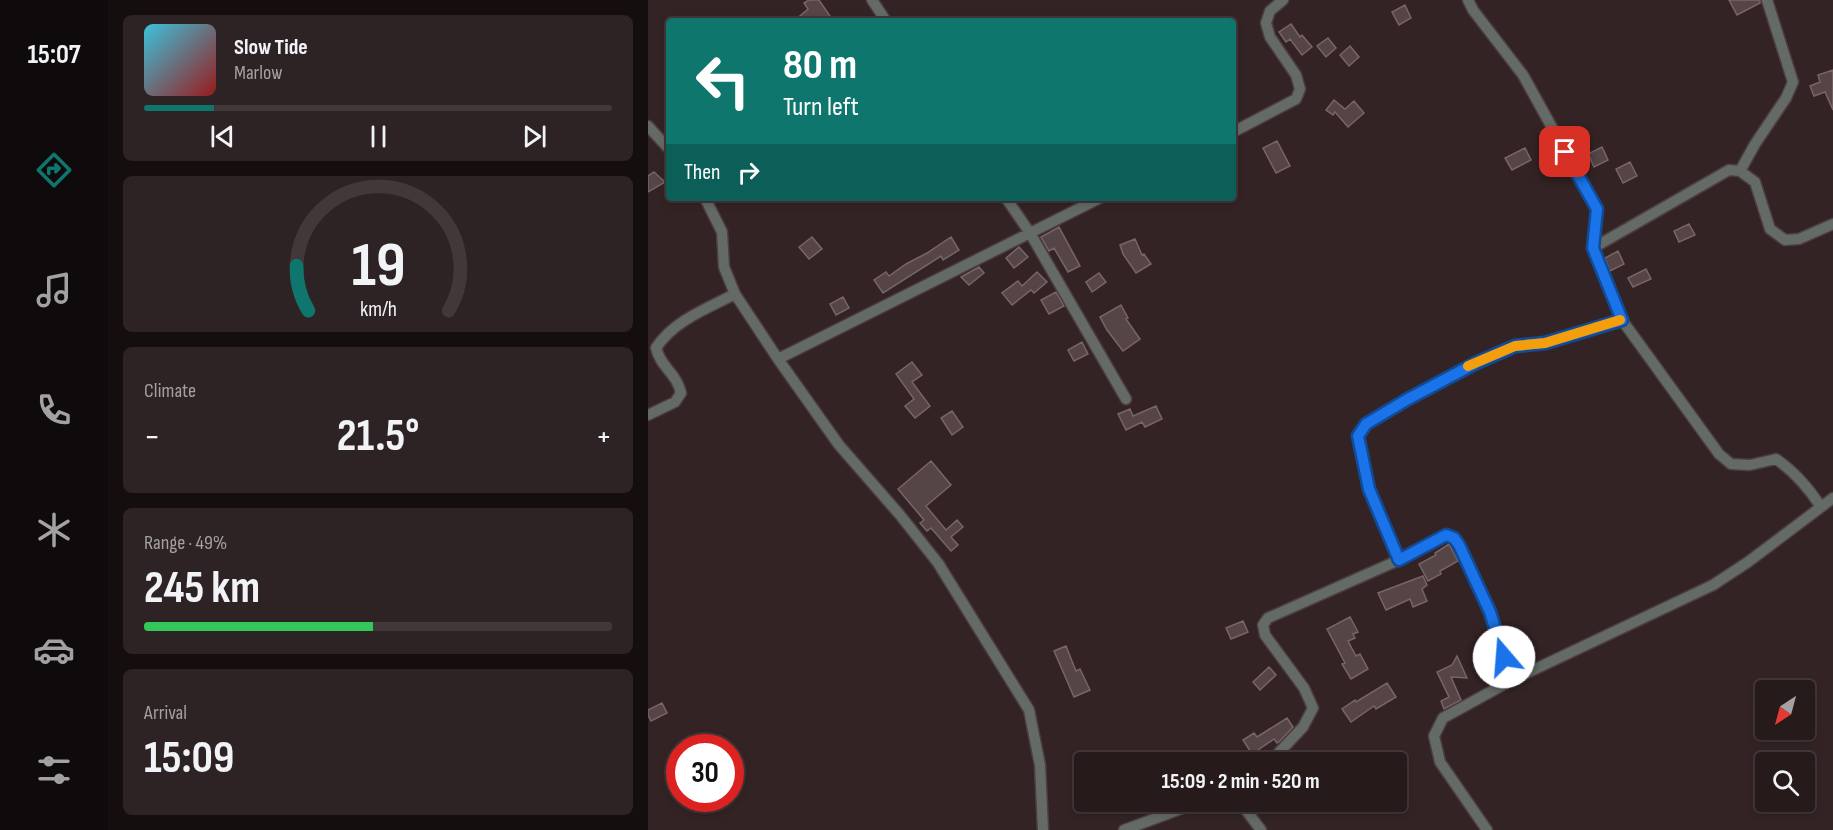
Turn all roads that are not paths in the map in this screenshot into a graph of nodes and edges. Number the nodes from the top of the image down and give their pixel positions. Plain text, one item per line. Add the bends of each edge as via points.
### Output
1 (872, 0) edge
2 (1283, 0) edge
3 (1468, 0) edge
4 (1767, 0) edge
5 (884, 18) edge
6 (648, 126) edge
7 (1236, 130) edge
8 (666, 146) edge
9 (1740, 171) junction
10 (706, 201) edge
11 (1008, 201) edge
12 (1094, 201) edge
13 (1833, 224) edge
14 (1030, 233) junction
15 (1593, 248) junction
16 (735, 294) junction
17 (1622, 320) junction
18 (778, 359) junction
19 (1126, 399) dead end
20 (648, 415) edge
21 (1833, 498) edge
22 (1821, 507) junction
23 (1399, 560) junction
24 (1512, 680) junction
25 (1279, 752) edge
26 (1172, 812) edge
27 (1247, 812) edge
28 (1043, 830) edge
29 (1124, 830) edge
30 (1261, 830) edge
31 (1487, 830) edge

1 - 5 street
2 - 7 street via 1270,11 1266,23 1300,89 1296,99
3 - 15 street via 1523,75 1597,209
4 - 9 street via 1793,82
6 - 8 street
9 - 13 street via 1755,182 1770,229 1785,240 1799,240
9 - 15 street via 1729,170
10 - 16 street via 722,232 724,267
11 - 14 street
12 - 14 street
14 - 18 street
14 - 19 street
15 - 17 street
16 - 18 street
16 - 20 street via 688,319 661,340 656,348 659,358 678,381 681,393 675,402
17 - 22 street via 1719,454 1731,464 1750,465 1776,459 1792,471
17 - 23 street via 1545,343 1515,346 1476,363 1366,424 1358,436 1369,489
18 - 28 street via 840,445 938,563 1029,710 1040,765
21 - 22 street
22 - 24 street via 1713,585
23 - 24 street via 1446,535 1454,538 1490,612
23 - 25 street via 1268,618 1263,625 1313,708 1303,727
24 - 31 street via 1443,718 1434,736 1440,762
26 - 29 street
27 - 30 street

